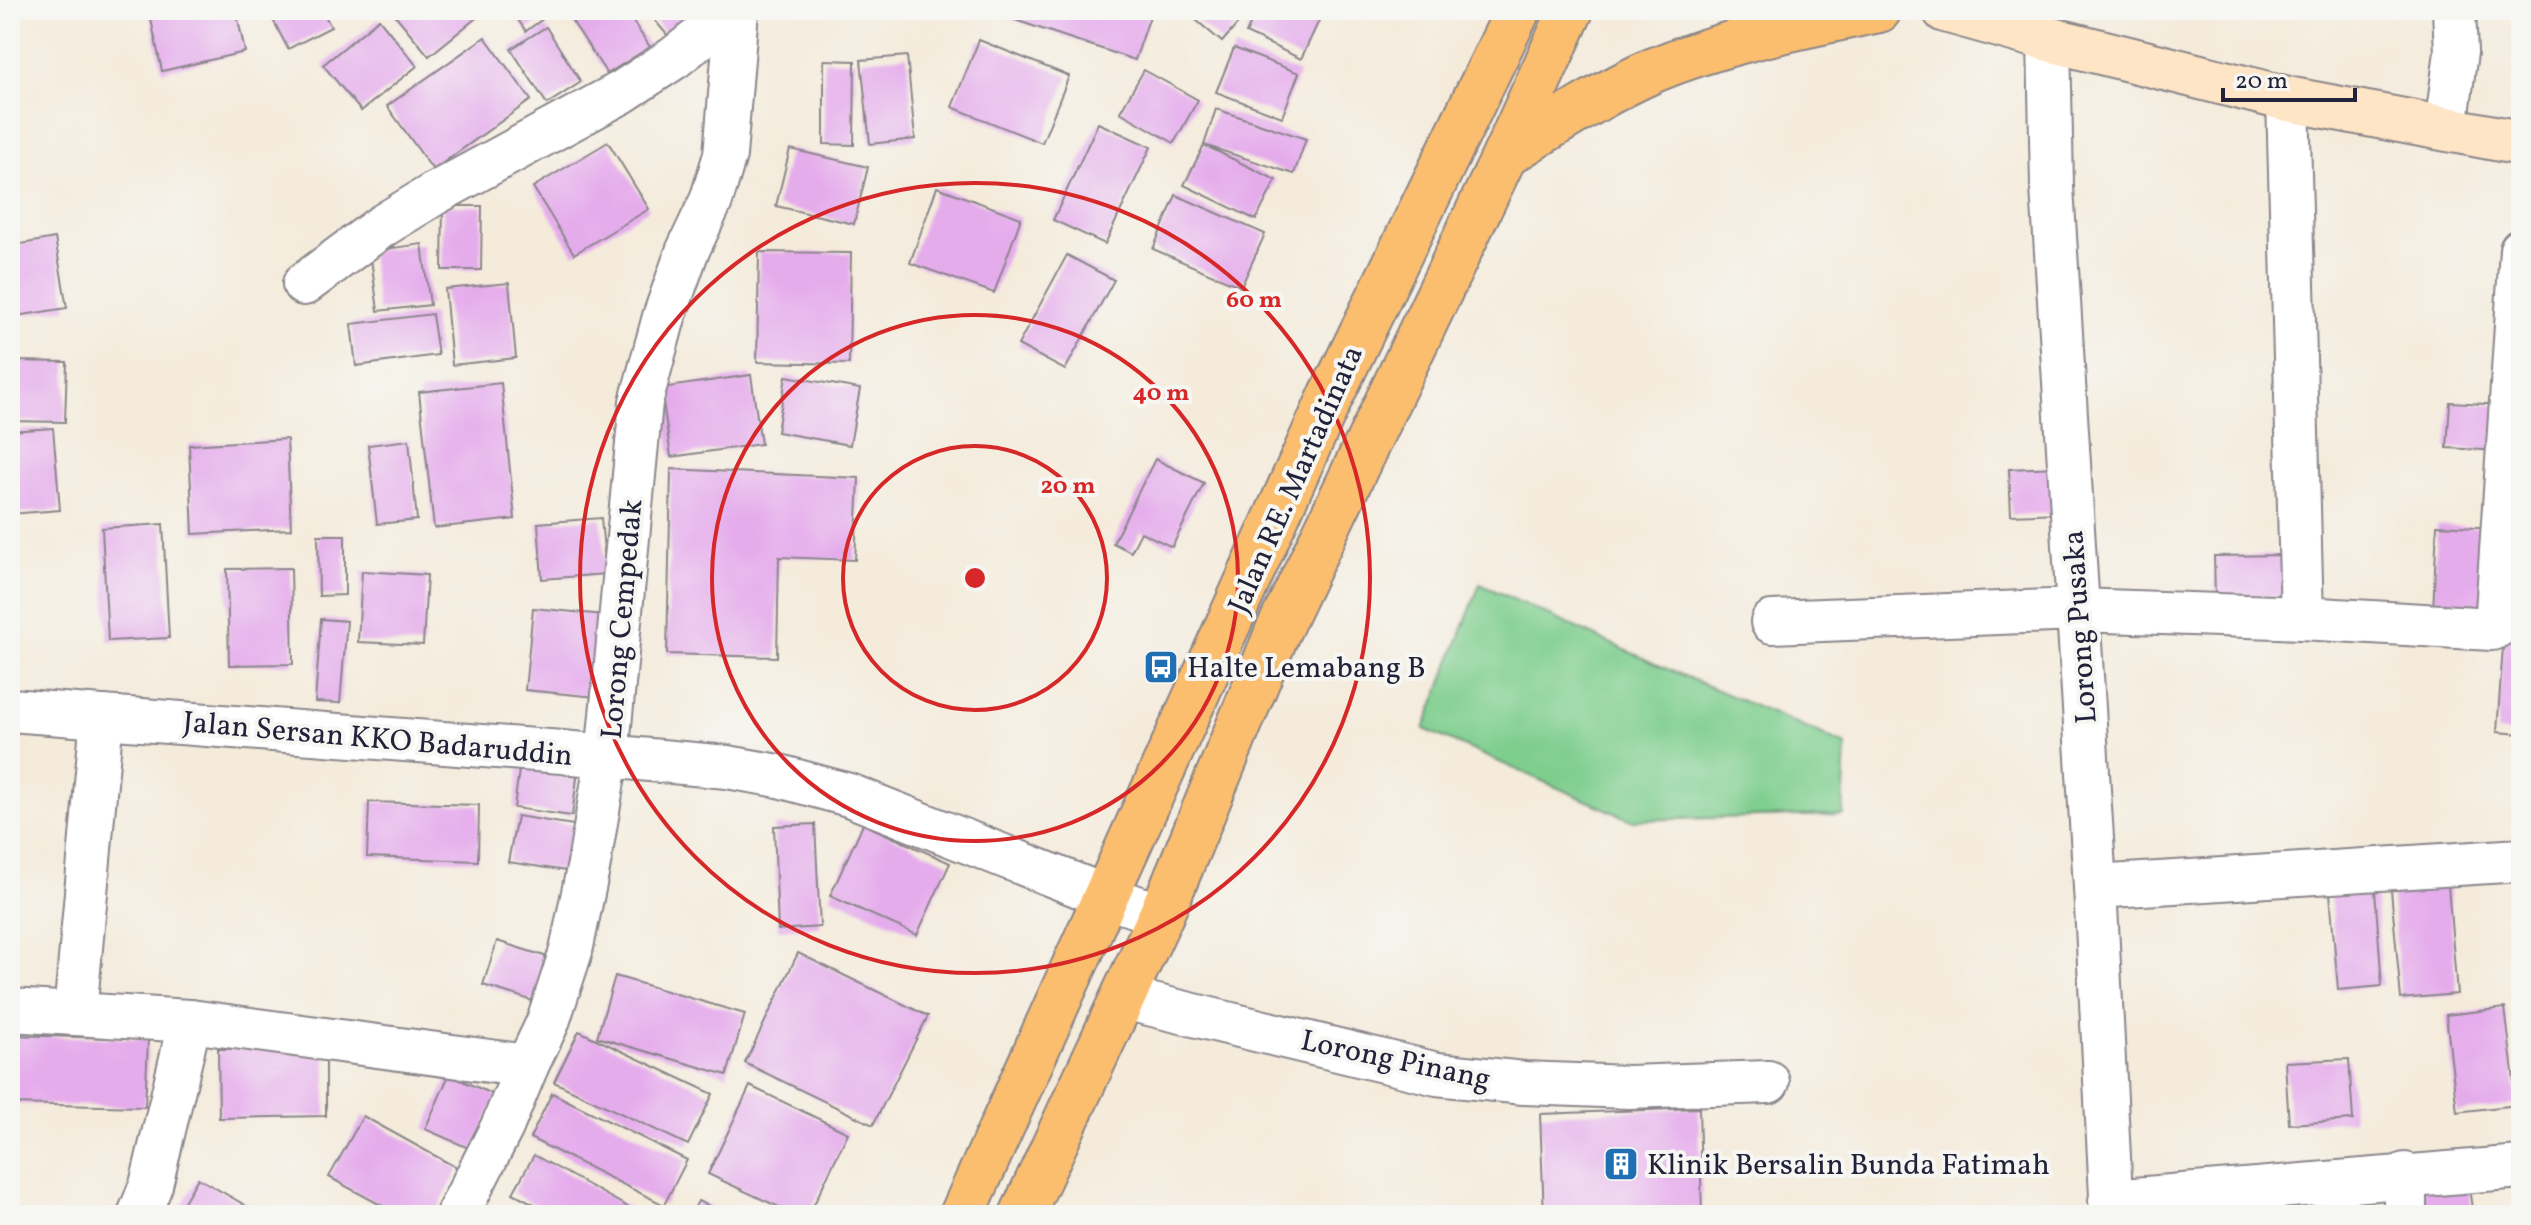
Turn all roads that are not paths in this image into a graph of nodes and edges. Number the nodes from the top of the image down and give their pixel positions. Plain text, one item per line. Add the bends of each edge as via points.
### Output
1 (736, 10) edge
2 (1571, 10) edge
3 (1879, 10) edge
4 (1945, 10) edge
5 (2454, 10) edge
6 (1505, 21) edge
7 (2049, 39) junction
8 (2288, 99) junction
9 (2446, 128) junction
10 (2521, 143) edge
11 (1505, 155) junction
12 (2521, 250) edge
13 (304, 284) dead end
14 (2077, 610) junction
15 (2302, 618) junction
16 (1772, 622) dead end
17 (10, 710) edge
18 (102, 717) junction
19 (607, 757) junction
20 (2521, 860) edge
21 (2095, 887) junction
22 (1107, 897) junction
23 (1161, 915) junction
24 (1124, 998) junction
25 (10, 1010) edge
26 (75, 1014) junction
27 (190, 1021) junction
28 (527, 1066) junction
29 (1768, 1082) dead end
30 (2521, 1167) edge
31 (2405, 1195) edge
32 (2111, 1208) edge
33 (139, 1215) edge
34 (457, 1215) edge
35 (962, 1215) edge
36 (1022, 1215) edge

1 - 13 street via 622,92 434,194
1 - 19 street, Lorong Cempedak via 725,155 664,317 641,402
2 - 11 highway
3 - 11 highway via 1790,27 1655,70
4 - 7 street
5 - 9 street via 2456,52
6 - 22 highway, Jalan RE. Martadinata
7 - 8 street
7 - 14 street, Lorong Pusaka via 2052,187
8 - 9 street
8 - 15 street
9 - 10 street
11 - 23 highway via 1277,633
12 - 15 street via 2496,627
14 - 15 street
14 - 16 street
14 - 21 street, Lorong Pusaka
17 - 18 street, Jalan Sersan KKO Badaruddin
18 - 19 street, Jalan Sersan KKO Badaruddin
18 - 26 street
19 - 22 street, Jalan Sersan KKO Badaruddin via 727,767 849,795
19 - 28 street, Lorong Cempedak via 571,951
20 - 21 street
21 - 32 street, Lorong Pusaka
22 - 23 street, Jalan Sersan KKO Badaruddin
22 - 35 highway, Jalan RE. Martadinata
23 - 24 highway
24 - 29 street, Lorong Pinang via 1437,1074 1629,1087
24 - 36 highway
25 - 26 street
26 - 27 street
27 - 28 street
27 - 33 street
28 - 34 street, Lorong Cempedak
30 - 31 street
31 - 32 street

